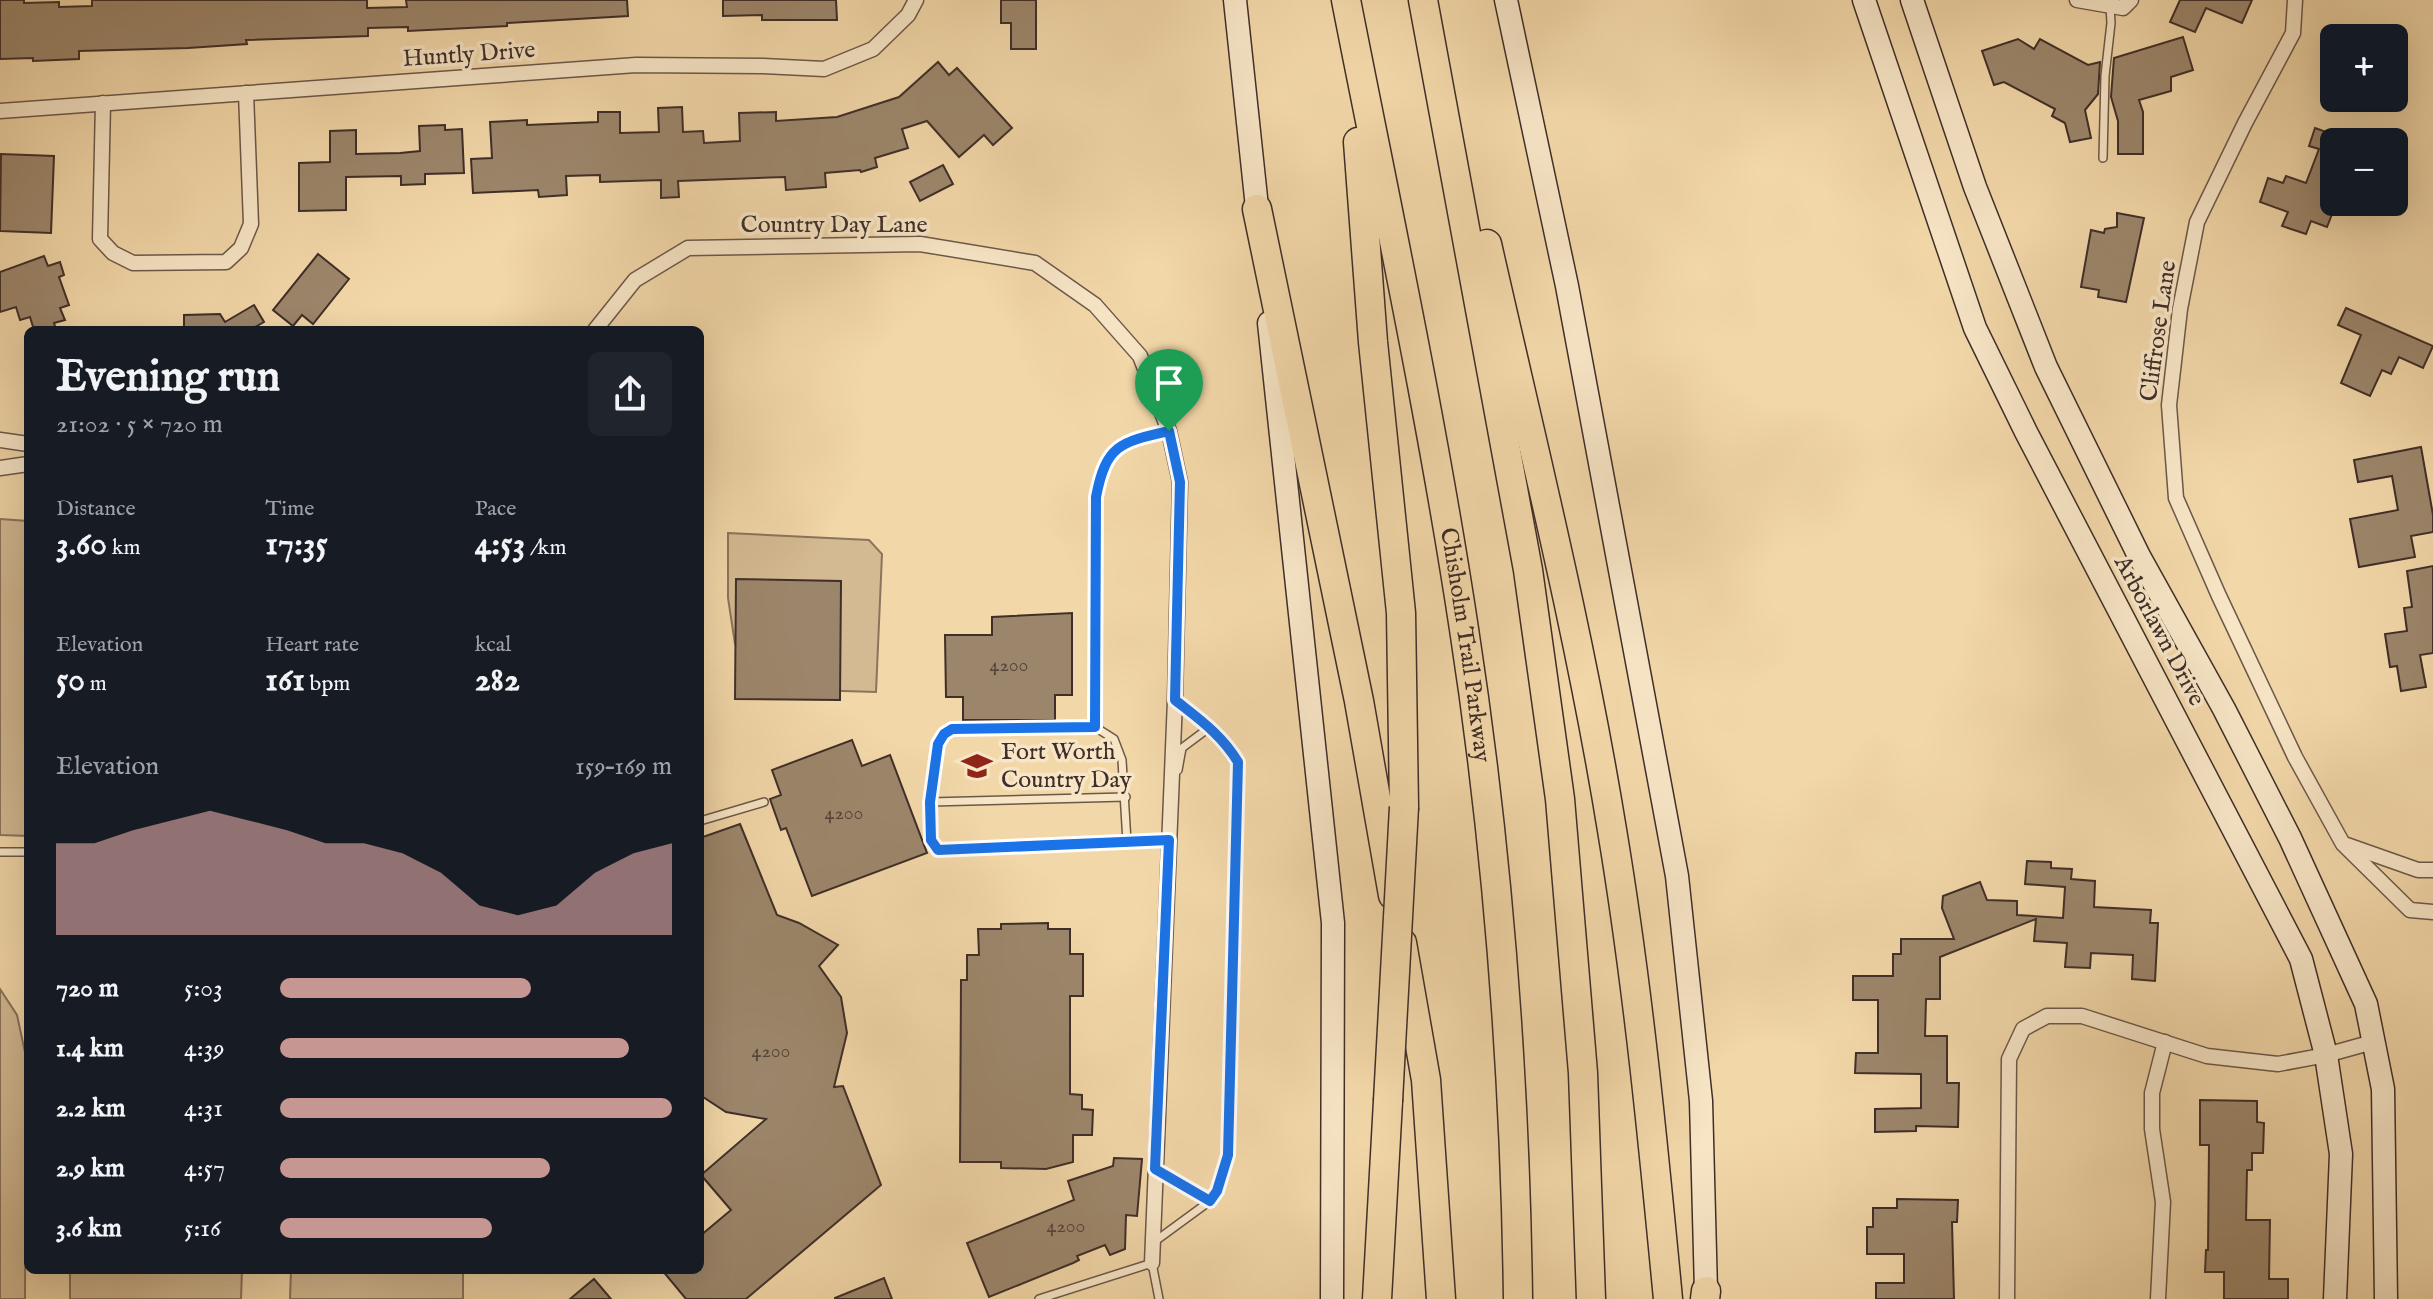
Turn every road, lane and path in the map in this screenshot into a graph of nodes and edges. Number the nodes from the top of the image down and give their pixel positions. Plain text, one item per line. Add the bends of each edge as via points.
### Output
1 (916, 0) edge
2 (1235, 0) edge
3 (1423, 0) edge
4 (1506, 0) edge
5 (1864, 0) edge
6 (1912, 0) edge
7 (2077, 0) edge
8 (2131, 0) edge
9 (2295, 0) edge
10 (1346, 5) edge
11 (2110, 6) junction
12 (1436, 62) junction
13 (246, 93) junction
14 (103, 103) junction
15 (0, 111) edge
16 (2103, 158) dead end
17 (1257, 209) junction
18 (598, 326) edge
19 (1169, 431) junction
20 (0, 440) edge
21 (24, 443) edge
22 (24, 465) edge
23 (0, 468) edge
24 (1175, 700) junction
25 (1095, 727) junction
26 (1210, 727) junction
27 (1171, 789) junction
28 (1126, 797) junction
29 (764, 802) dead end
30 (930, 802) junction
31 (704, 820) edge
32 (1169, 840) junction
33 (1127, 842) junction
34 (2343, 844) junction
35 (0, 852) edge
36 (24, 852) edge
37 (2433, 870) edge
38 (2433, 912) edge
39 (2165, 1042) junction
40 (2373, 1042) junction
41 (2326, 1055) junction
42 (1155, 1169) junction
43 (1210, 1201) junction
44 (1152, 1244) junction
45 (1152, 1263) junction
46 (1706, 1295) edge
47 (1039, 1299) edge
48 (1159, 1299) edge
49 (1332, 1299) edge
50 (1377, 1299) edge
51 (1441, 1299) edge
52 (1518, 1299) edge
53 (1591, 1299) edge
54 (1668, 1299) edge
55 (2007, 1299) edge
56 (2158, 1299) edge
57 (2335, 1299) edge
58 (2386, 1299) edge

1 - 13 street, Huntly Drive via 873,49 824,69 636,65
2 - 17 main road
3 - 12 highway
4 - 46 main road via 1567,286 1677,876 1701,1101
5 - 41 main road, Arborlawn Drive via 1975,328 2301,959
6 - 40 main road, Arborlawn Drive via 1975,187 2046,367 2139,556 2290,838 2366,1004
7 - 11 street
8 - 11 street via 2123,8
9 - 34 street, Cliffrose Lane via 2293,33 2197,222 2169,405 2176,498 2295,757
10 - 50 highway, bridge via 1404,695 1404,807
10 - 52 highway, Chisholm Trail Parkway via 1433,444 1468,656 1507,1011
11 - 16 lane
12 - 53 highway via 1531,584 1560,799 1583,1073
12 - 54 highway via 1482,222 1602,770 1651,1117
13 - 14 street, Huntly Drive
13 - 14 street via 251,224 241,248 226,262 133,263 100,239
14 - 15 street, Huntly Drive
17 - 49 main road via 1333,923
17 - 51 highway via 1359,701 1426,1080
18 - 19 street, Country Day Lane via 635,280 688,248 920,244 1035,263 1095,305 1140,356
19 - 24 street, Country Day Lane via 1180,482
19 - 25 lane via 1115,448 1101,471 1096,497
20 - 21 street
22 - 23 street
24 - 26 lane
24 - 27 street, Country Day Lane
25 - 28 lane via 1114,739
25 - 30 lane via 952,729 938,744
26 - 27 lane via 1182,748
26 - 43 lane via 1238,762 1228,1155
27 - 32 street, Country Day Lane
28 - 30 lane
28 - 33 lane
29 - 31 lane
30 - 33 lane via 931,840 938,850
32 - 33 lane
32 - 42 street, Country Day Lane
34 - 37 street via 2418,870
34 - 38 street, Cliffrose Lane via 2410,910
35 - 36 lane
39 - 41 street via 2207,1056 2278,1064
39 - 55 street via 2082,1016 2047,1016 2023,1029 2009,1059
39 - 56 street via 2152,1093 2163,1202
40 - 41 street
40 - 58 main road, Arborlawn Drive via 2383,1089
41 - 57 main road, Arborlawn Drive via 2341,1154
42 - 43 lane
42 - 44 street, Country Day Lane
43 - 44 lane
44 - 45 street, Country Day Lane
45 - 47 lane
45 - 48 lane

